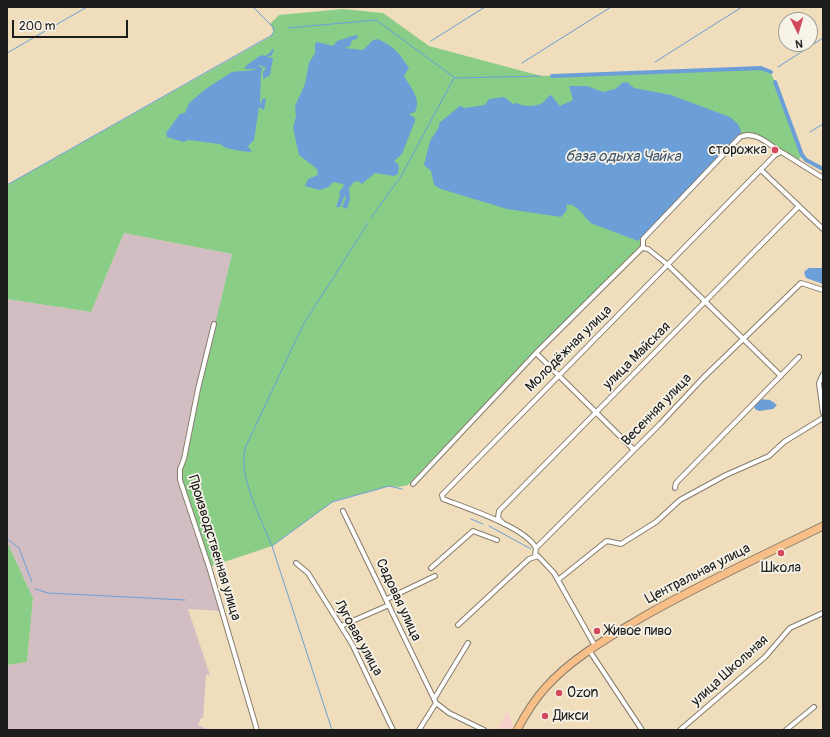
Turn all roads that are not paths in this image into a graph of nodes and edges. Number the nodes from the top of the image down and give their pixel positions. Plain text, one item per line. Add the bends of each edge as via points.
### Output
1 (781, 152) junction
2 (760, 170) junction
3 (823, 178) edge
4 (799, 206) junction
5 (823, 229) edge
6 (643, 248) junction
7 (668, 265) junction
8 (823, 290) edge
9 (704, 302) junction
10 (214, 324) dead end
11 (743, 339) junction
12 (536, 353) junction
13 (799, 358) dead end
14 (823, 374) edge
15 (559, 375) junction
16 (781, 376) junction
17 (596, 413) junction
18 (823, 413) edge
19 (823, 418) edge
20 (634, 450) junction
21 (412, 484) dead end
22 (675, 488) dead end
23 (343, 511) dead end
24 (502, 522) junction
25 (823, 526) edge
26 (497, 540) dead end
27 (536, 548) junction
28 (535, 556) junction
29 (296, 563) dead end
30 (431, 568) dead end
31 (435, 576) dead end
32 (558, 580) junction
33 (386, 599) junction
34 (389, 605) junction
35 (823, 614) edge
36 (458, 625) dead end
37 (341, 626) junction
38 (468, 643) dead end
39 (592, 648) junction
40 (434, 698) junction
41 (436, 703) junction
42 (814, 707) dead end
43 (257, 730) edge
44 (393, 730) edge
45 (419, 730) edge
46 (484, 730) edge
47 (517, 730) edge
48 (642, 730) edge
49 (680, 730) edge
50 (786, 730) edge

1 - 2 street, Молодёжная улица
1 - 3 street
1 - 6 street via 755,135 740,138 643,239
2 - 4 street
2 - 7 street, Молодёжная улица
4 - 5 street
4 - 9 street, улица Майская
6 - 7 street
6 - 12 street
7 - 9 street
7 - 15 street, Молодёжная улица
8 - 11 street, Весенняя улица via 801,283
9 - 11 street
9 - 17 street, улица Майская via 701,308
10 - 43 street, Производственная улица via 180,469 180,480 209,567
11 - 16 street
11 - 20 street, Весенняя улица
12 - 15 street
12 - 21 street
13 - 16 street
14 - 18 street via 819,383
15 - 17 street
15 - 24 street, Молодёжная улица via 442,495 443,499
16 - 22 street via 676,483
17 - 20 street
17 - 24 street, улица Майская via 499,511 498,518
19 - 32 street via 784,442 769,456 680,500 656,522 621,544 607,541
20 - 27 street, Весенняя улица
23 - 33 street, Садовая улица
24 - 27 street, Молодёжная улица via 522,534
25 - 39 main road, Центральная улица via 704,584
26 - 30 street via 473,531
27 - 28 street
28 - 32 street via 539,557
28 - 36 street
29 - 37 street, Луговая улица via 308,573
31 - 33 street
32 - 39 street
33 - 34 street, Садовая улица
34 - 37 street
34 - 40 street, Садовая улица
35 - 49 street, улица Школьная via 788,630 765,657
37 - 44 street, Луговая улица
38 - 40 street
39 - 47 main road, Центральная улица via 546,687
39 - 48 street
40 - 41 street, Садовая улица
41 - 45 street
41 - 46 street via 449,713
42 - 50 street

